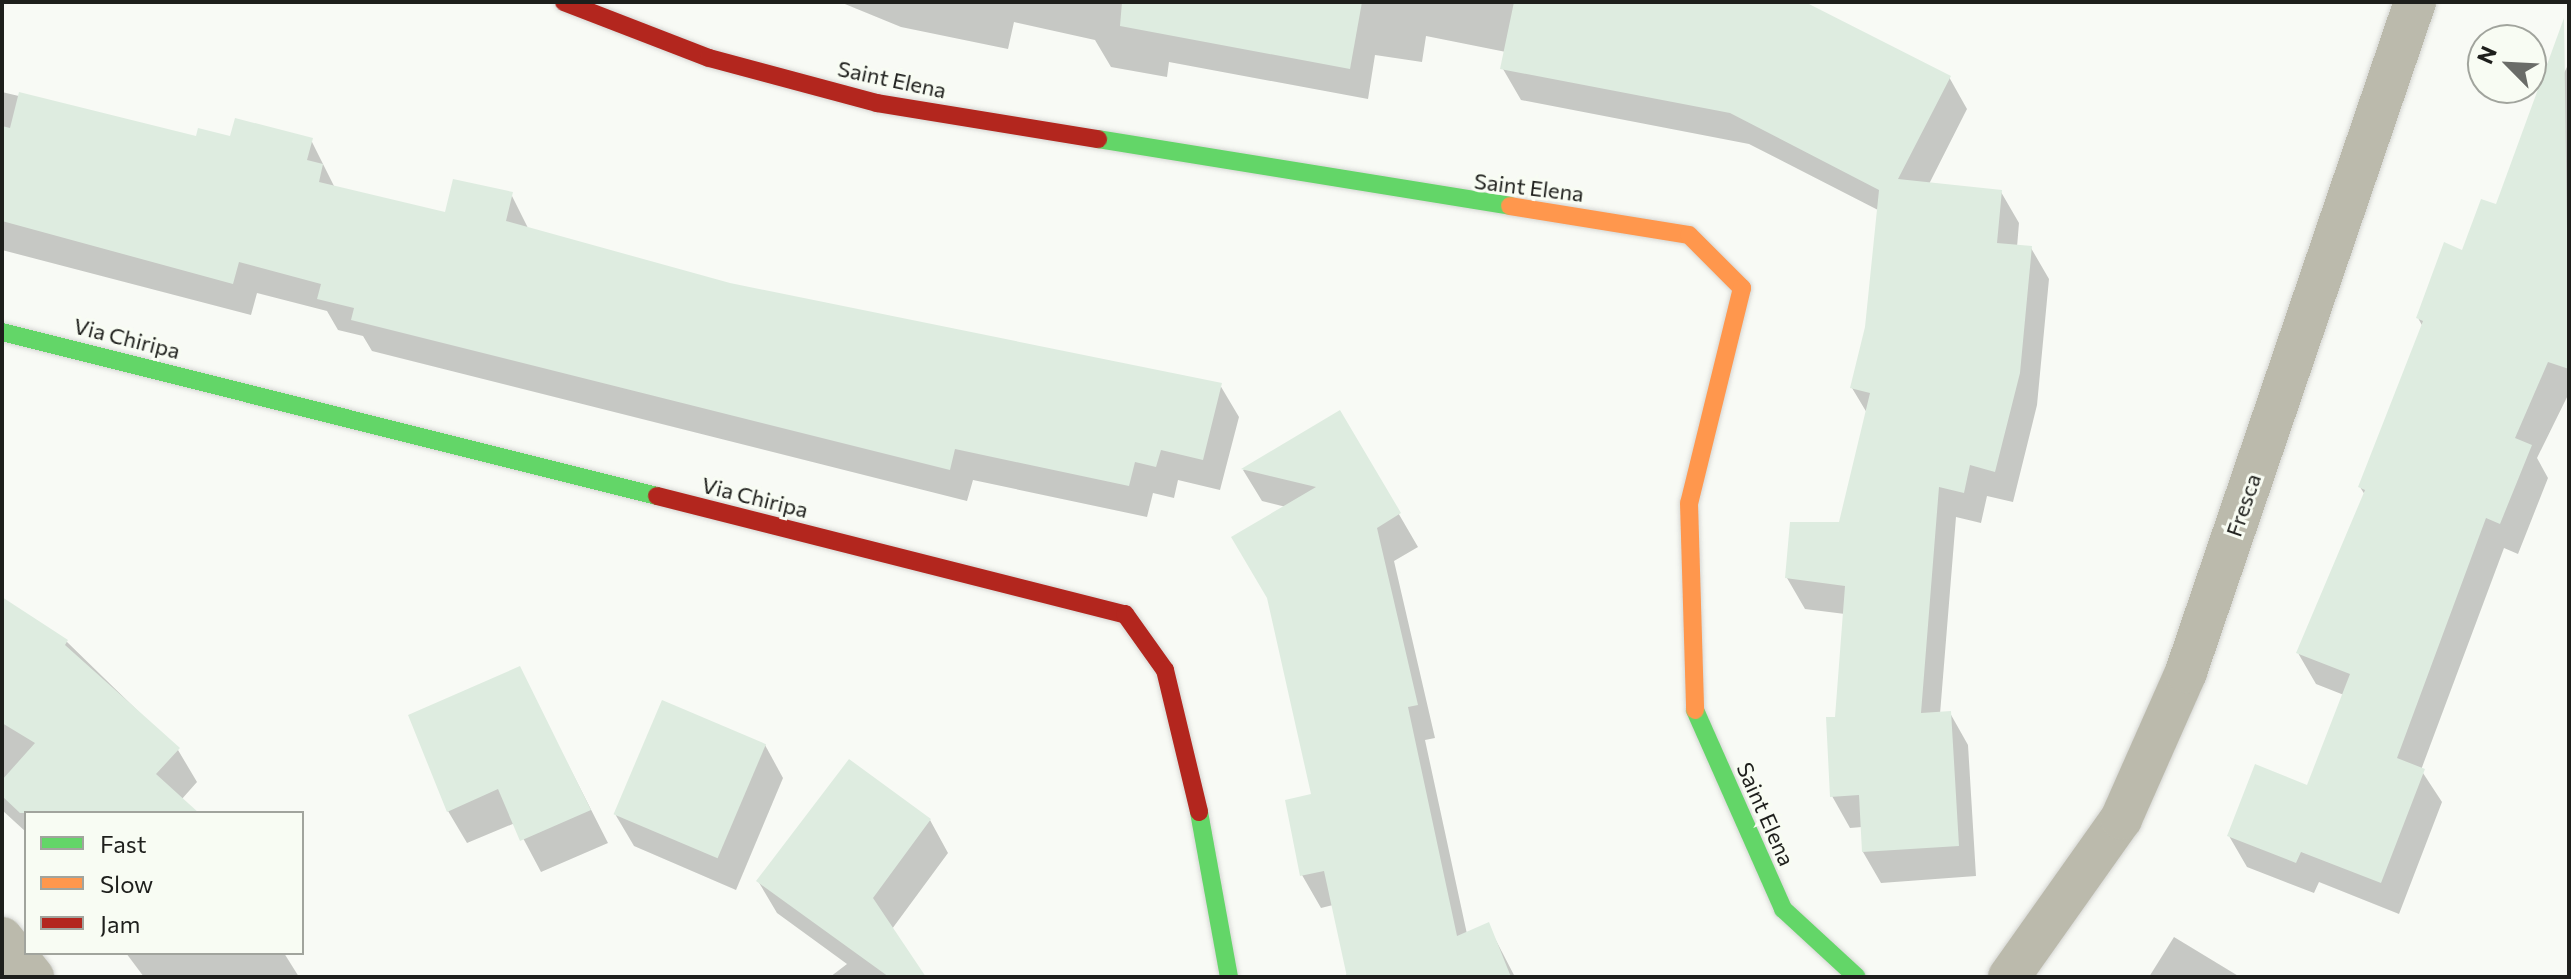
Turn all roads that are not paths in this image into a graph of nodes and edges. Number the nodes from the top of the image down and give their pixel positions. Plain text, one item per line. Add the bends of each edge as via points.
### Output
1 (564, 2) edge
2 (2415, 2) edge
3 (2, 332) edge
4 (2, 938) edge
5 (33, 977) edge
6 (1229, 977) edge
7 (1857, 977) edge
8 (2009, 977) edge

1 - 7 street, Saint Elena via 709,58 877,103 1689,235 1742,288 1689,503 1695,713 1783,909
2 - 8 street, Fresca via 2186,672 2121,819
3 - 6 street, Via Chiripa via 1125,614 1165,670
4 - 5 street

